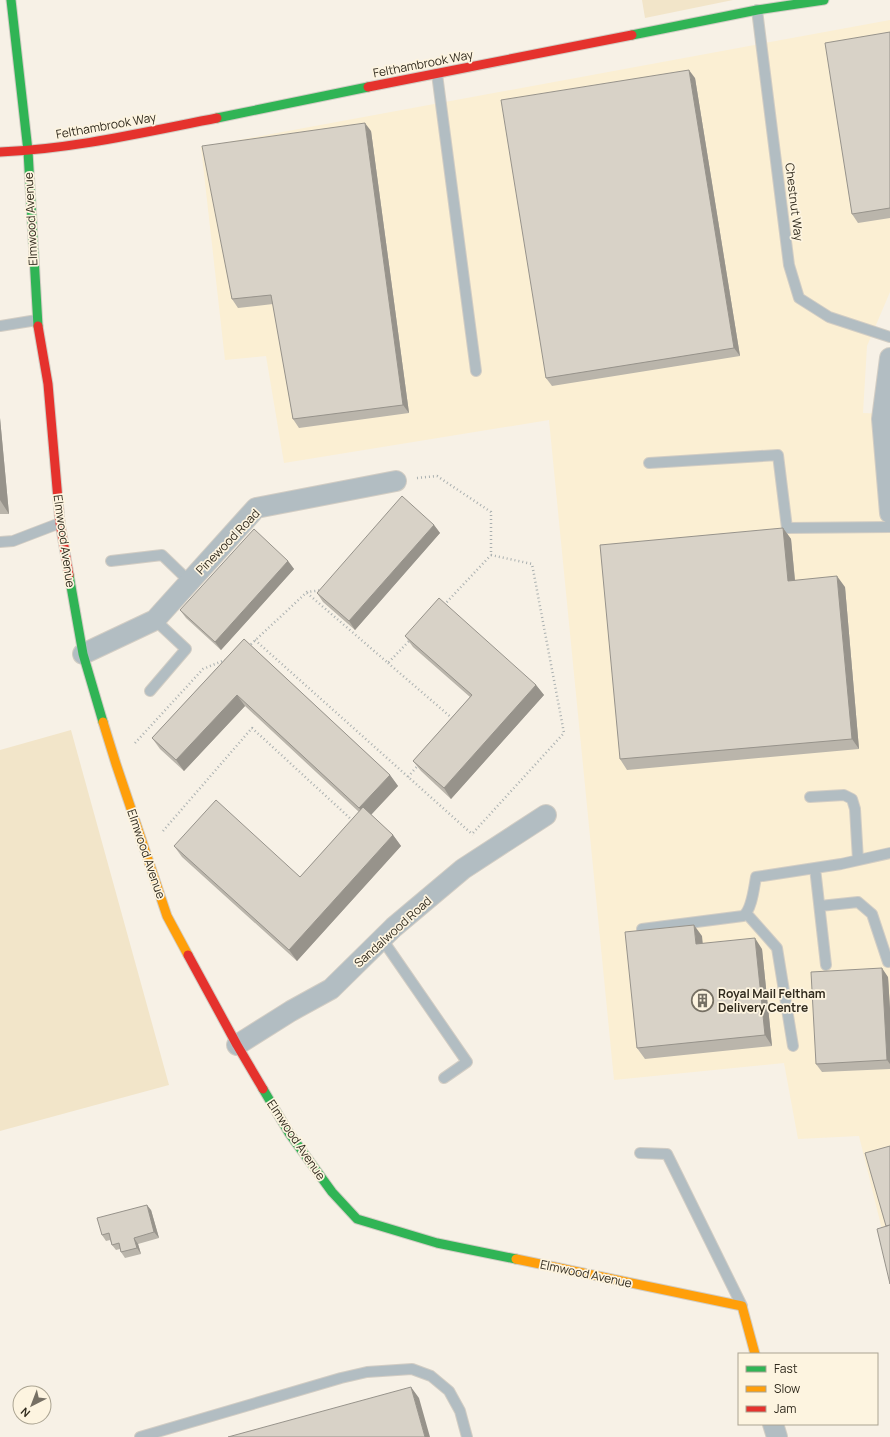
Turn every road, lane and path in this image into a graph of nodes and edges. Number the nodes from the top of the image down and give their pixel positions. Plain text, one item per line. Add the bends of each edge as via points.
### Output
1 (11, 0) edge
2 (824, 0) edge
3 (757, 10) junction
4 (437, 74) junction
5 (28, 150) junction
6 (0, 152) edge
7 (37, 320) junction
8 (0, 326) edge
9 (890, 337) edge
10 (890, 358) edge
11 (476, 371) dead end
12 (886, 419) edge
13 (649, 463) dead end
14 (396, 481) joint
15 (890, 513) edge
16 (60, 523) junction
17 (890, 527) edge
18 (0, 542) edge
19 (492, 555) junction
20 (111, 562) dead end
21 (190, 582) junction
22 (325, 590) edge
23 (307, 592) junction
24 (443, 606) edge
25 (155, 620) junction
26 (416, 635) edge
27 (255, 640) junction
28 (245, 650) edge
29 (83, 654) junction
30 (232, 658) edge
31 (388, 664) junction
32 (150, 691) dead end
33 (455, 720) edge
34 (422, 760) edge
35 (116, 764) junction
36 (408, 777) junction
37 (810, 797) dead end
38 (546, 815) dead end
39 (358, 826) edge
40 (472, 834) junction
41 (145, 851) junction
42 (890, 853) edge
43 (484, 855) junction
44 (858, 860) junction
45 (815, 868) junction
46 (820, 906) junction
47 (746, 914) junction
48 (642, 929) edge
49 (382, 940) junction
50 (888, 962) dead end
51 (826, 965) dead end
52 (237, 1045) junction
53 (793, 1046) dead end
54 (444, 1078) dead end
55 (640, 1153) dead end
56 (742, 1306) junction
57 (755, 1353) edge
58 (774, 1425) edge
59 (140, 1437) edge
60 (467, 1437) edge
61 (777, 1437) edge

1 - 5 street, Elmwood Avenue
2 - 3 street, Felthambrook Way
3 - 4 street, Felthambrook Way
3 - 9 lane, Chestnut Way via 789,265 799,298 829,317
4 - 5 street, Felthambrook Way via 109,139
4 - 11 lane
5 - 6 street, Felthambrook Way
5 - 7 street, Elmwood Avenue
7 - 8 lane
7 - 16 street, Elmwood Avenue via 48,384
10 - 12 street
12 - 15 street
13 - 17 lane via 778,455 787,528
14 - 19 path via 437,476 491,512
14 - 21 street, Pinewood Road via 256,508
16 - 18 lane via 13,541
16 - 29 street, Elmwood Avenue
19 - 24 path
19 - 40 path via 532,564 564,733
20 - 21 lane via 162,555
21 - 25 street, Pinewood Road
22 - 23 path
23 - 27 path
23 - 31 path
25 - 29 street, Pinewood Road
25 - 32 lane via 186,649
26 - 31 path
27 - 28 path
27 - 36 path
29 - 35 street, Elmwood Avenue
30 - 35 path via 203,669
31 - 33 path
34 - 36 path
35 - 41 street, Elmwood Avenue
36 - 40 path
37 - 44 lane via 844,795 852,799
38 - 43 street, Sandalwood Road
39 - 41 path via 252,728
40 - 43 path
41 - 52 street, Elmwood Avenue via 167,916
42 - 44 lane
43 - 49 street, Sandalwood Road via 463,869
44 - 45 lane
45 - 46 lane
45 - 47 lane via 756,877 753,896
46 - 50 lane via 858,902 872,914
46 - 51 lane
47 - 48 lane
47 - 53 lane via 777,948
49 - 52 street, Sandalwood Road via 331,989
49 - 54 lane via 467,1062
52 - 56 street, Elmwood Avenue via 289,1133 332,1192 357,1219 437,1243
55 - 56 lane via 667,1154
56 - 57 street
58 - 61 street
59 - 60 lane via 341,1378 368,1372 412,1369 431,1376 449,1391 460,1411

